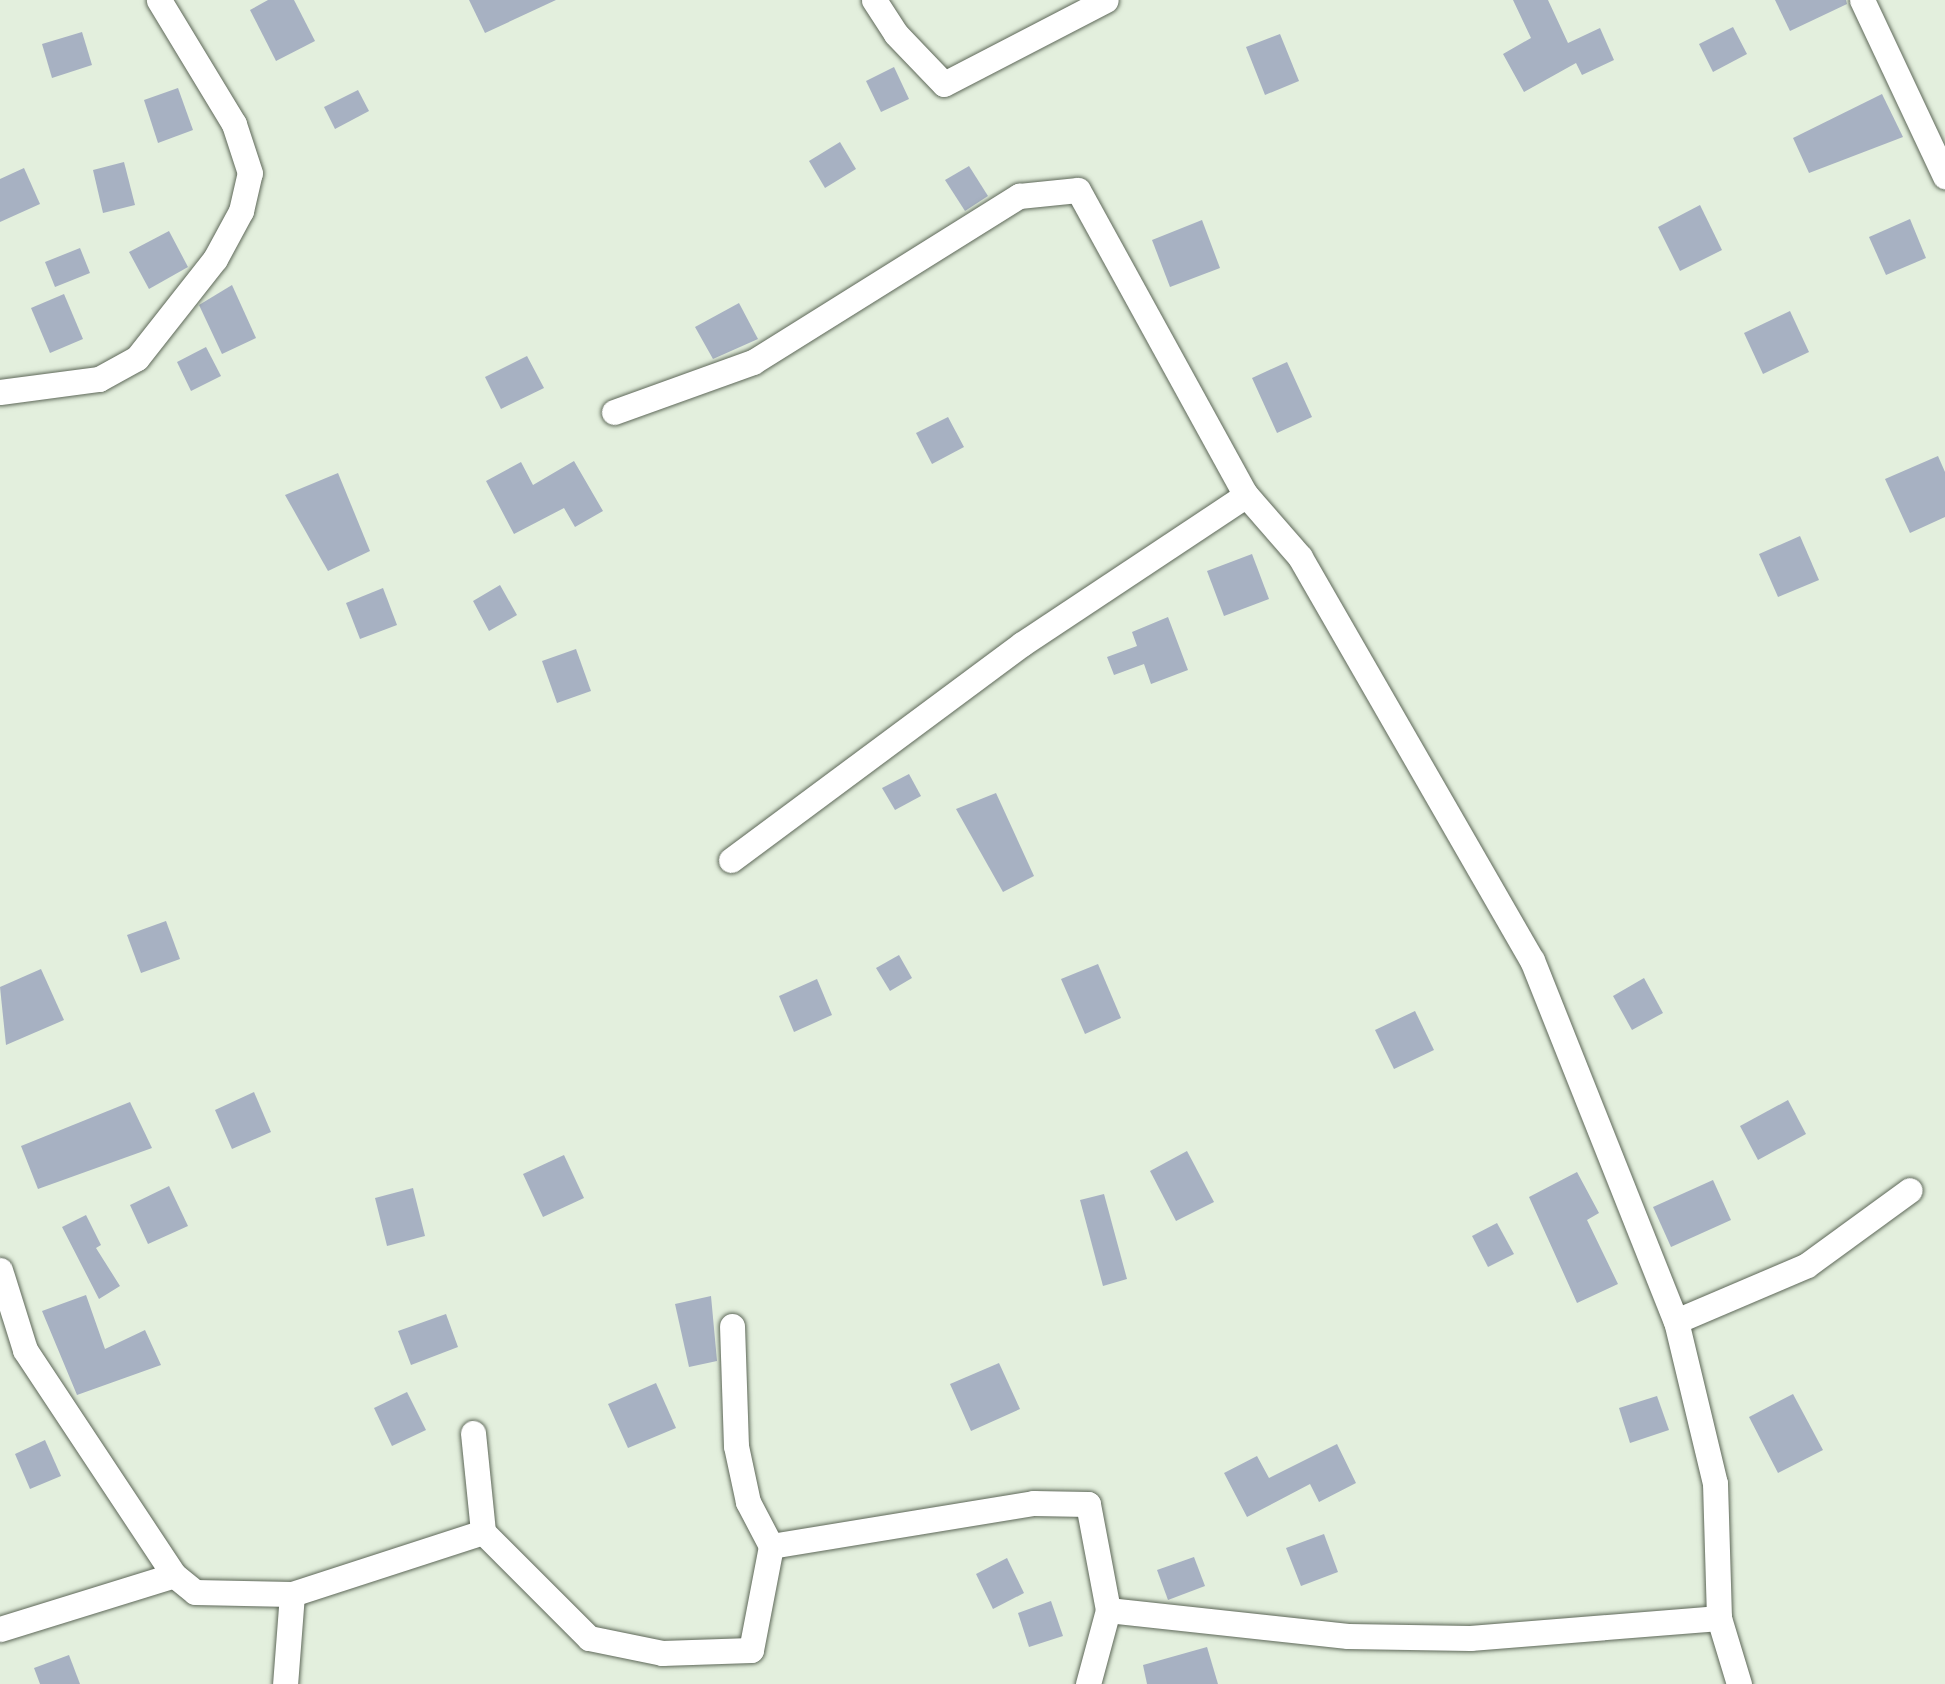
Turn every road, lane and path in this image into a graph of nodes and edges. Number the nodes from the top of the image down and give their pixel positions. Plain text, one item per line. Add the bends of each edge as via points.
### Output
1 (160, 0) edge
2 (874, 0) edge
3 (1106, 0) edge
4 (1862, 0) edge
5 (1945, 176) edge
6 (0, 392) edge
7 (614, 412) dead end
8 (1246, 495) junction
9 (731, 860) dead end
10 (1910, 1190) dead end
11 (0, 1270) edge
12 (1676, 1321) junction
13 (732, 1326) dead end
14 (472, 1434) dead end
15 (483, 1532) junction
16 (771, 1546) junction
17 (174, 1575) junction
18 (292, 1594) junction
19 (1108, 1610) junction
20 (1719, 1618) junction
21 (0, 1629) edge
22 (285, 1684) edge
23 (1088, 1684) edge
24 (1739, 1684) edge

1 - 6 street via 234,124 250,173 242,211 215,259 136,358 99,379
2 - 3 street via 944,84
4 - 5 street
7 - 8 street via 752,362 1018,196 1078,190
8 - 9 street via 1022,644
8 - 12 street via 1300,558 1532,960
10 - 12 street via 1807,1265
11 - 17 street via 25,1350
12 - 20 street via 1715,1482
13 - 16 street via 736,1446 748,1502
14 - 15 street
15 - 16 street via 589,1638 662,1653 751,1650
15 - 18 street
16 - 19 street via 1033,1503 1088,1504
17 - 18 street via 195,1592
17 - 21 street
18 - 22 street
19 - 20 street via 1348,1636 1470,1638
19 - 23 street
20 - 24 street

